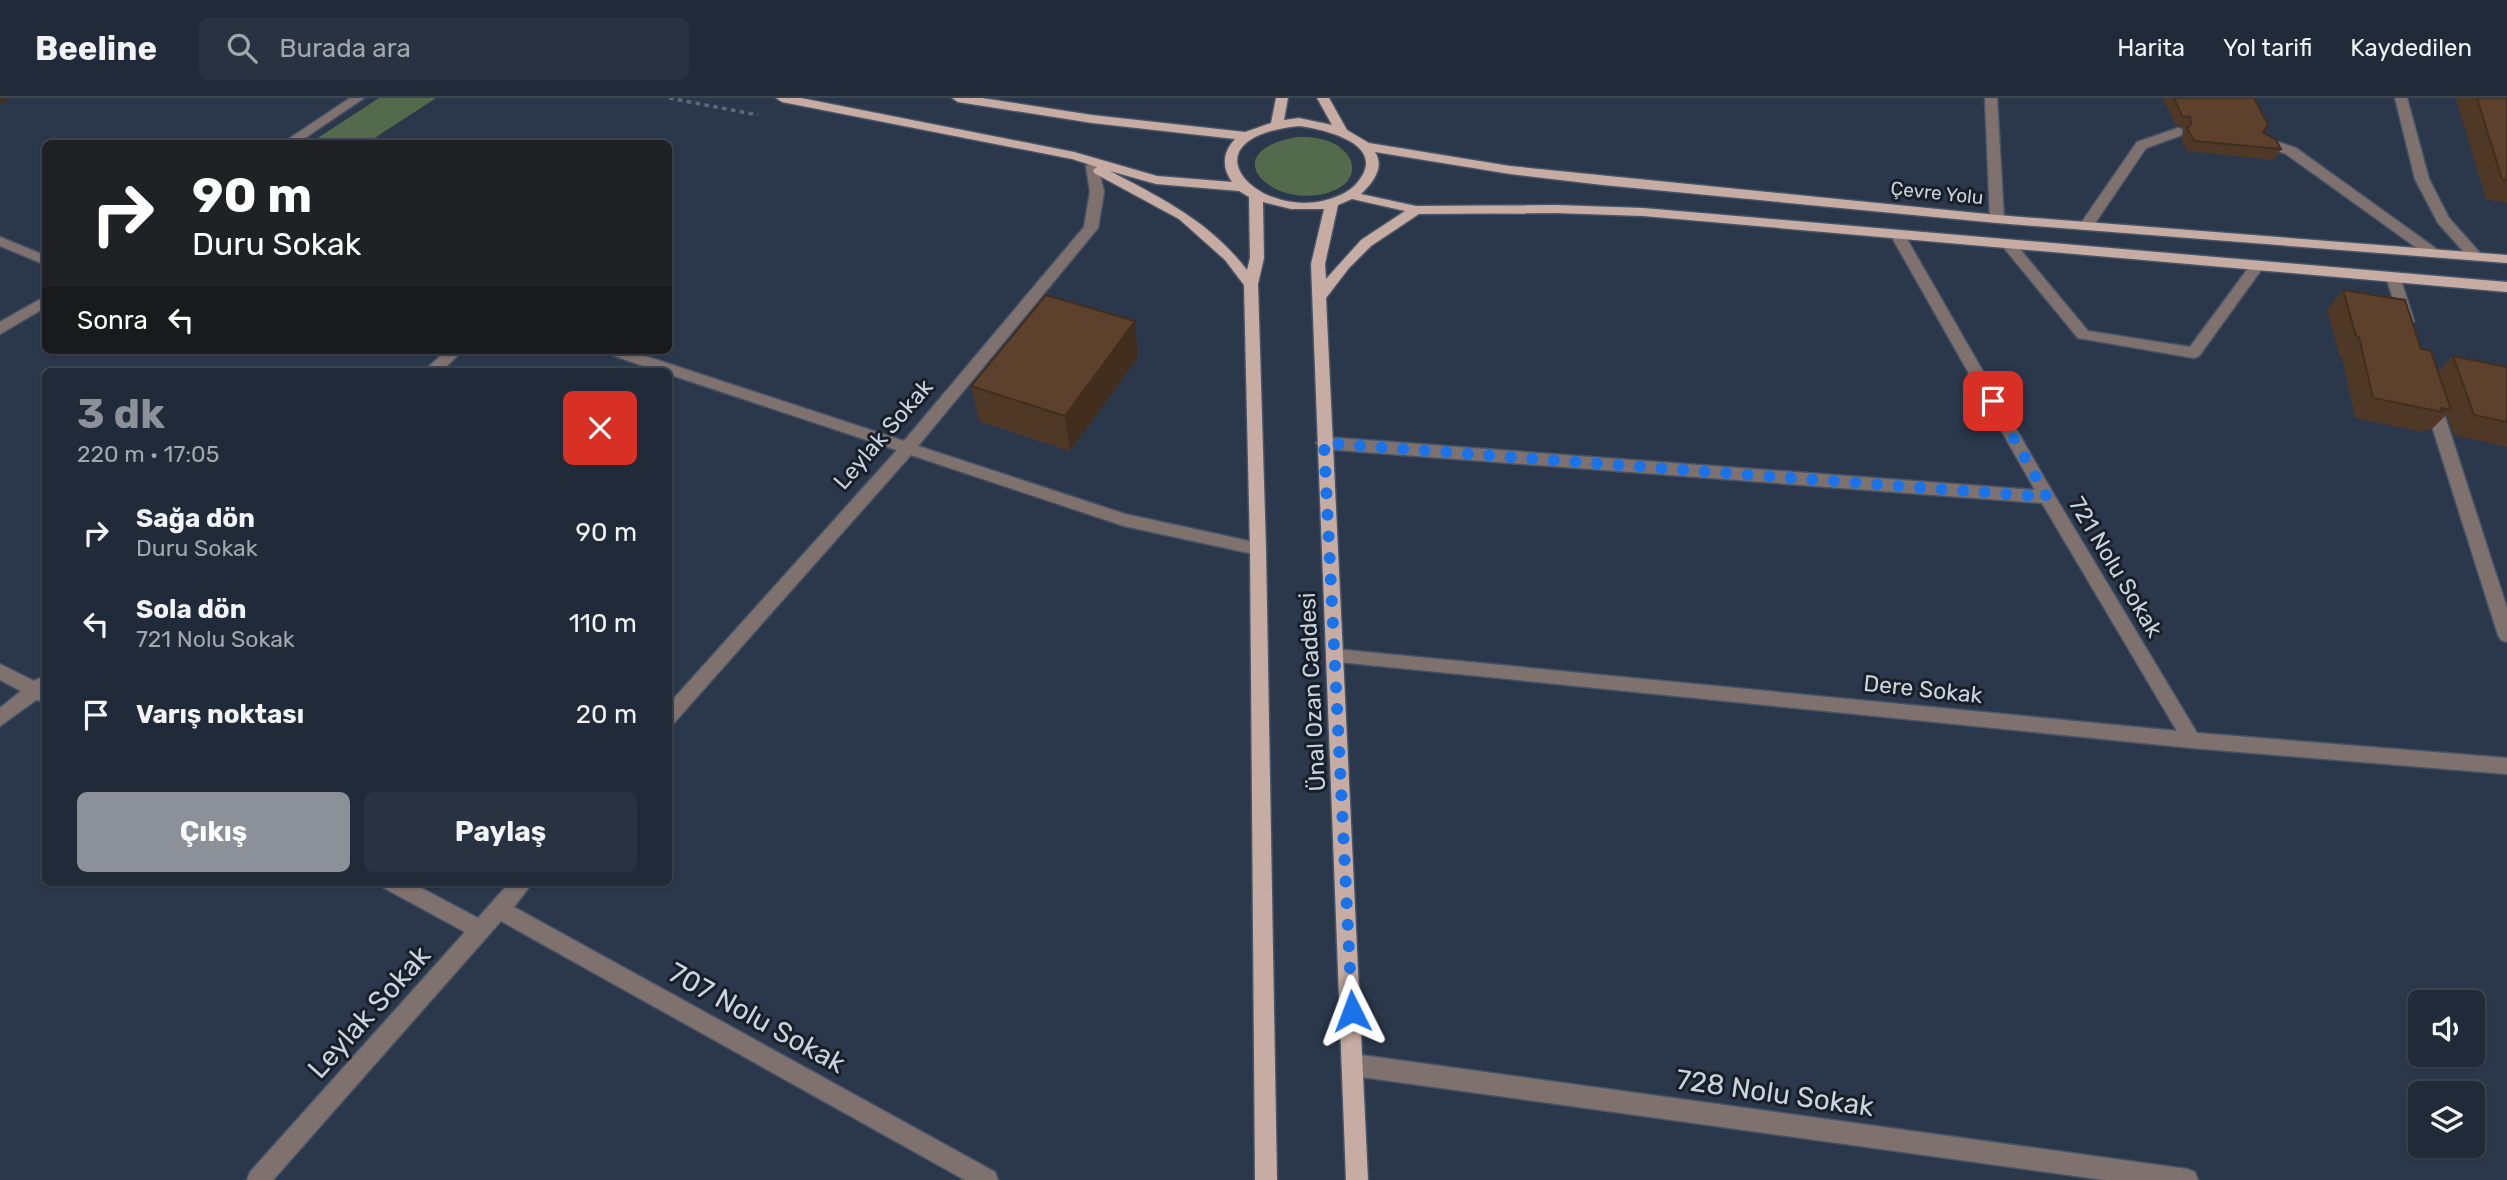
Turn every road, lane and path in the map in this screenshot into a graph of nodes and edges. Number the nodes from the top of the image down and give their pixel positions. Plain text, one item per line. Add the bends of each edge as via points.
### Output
1 (358, 98) edge
2 (782, 98) edge
3 (958, 98) edge
4 (1282, 98) edge
5 (1323, 98) edge
6 (1991, 98) edge
7 (2401, 98) edge
8 (1011, 103) edge
9 (1277, 124) junction
10 (1341, 130) junction
11 (2178, 132) dead end
12 (1246, 136) junction
13 (293, 140) edge
14 (2264, 141) edge
15 (1365, 146) junction
16 (1074, 156) junction
17 (1092, 166) junction
18 (1243, 187) junction
19 (1350, 195) junction
20 (1256, 196) junction
21 (1332, 202) junction
22 (1416, 210) junction
23 (1997, 219) junction
24 (2086, 226) junction
25 (1897, 234) junction
26 (0, 240) edge
27 (2009, 244) junction
28 (2433, 253) junction
29 (2476, 257) junction
30 (42, 259) edge
31 (2507, 259) edge
32 (2257, 266) junction
33 (2393, 277) junction
34 (1251, 284) junction
35 (2507, 287) edge
36 (1320, 296) junction
37 (42, 303) edge
38 (0, 329) edge
39 (2414, 343) edge
40 (452, 354) edge
41 (623, 354) edge
42 (435, 368) edge
43 (664, 368) edge
44 (672, 371) edge
45 (2426, 382) edge
46 (1324, 443) junction
47 (906, 450) junction
48 (2047, 497) junction
49 (1258, 549) junction
50 (2507, 635) edge
51 (1335, 656) junction
52 (0, 671) edge
53 (42, 689) edge
54 (672, 713) edge
55 (0, 718) edge
56 (2192, 740) junction
57 (2507, 766) edge
58 (398, 886) edge
59 (519, 886) edge
60 (499, 909) junction
61 (480, 930) junction
62 (1354, 1065) junction
63 (258, 1180) edge
64 (986, 1180) edge
65 (1266, 1180) edge
66 (1357, 1180) edge
67 (2187, 1180) edge

1 - 13 street
2 - 16 main road
3 - 8 main road
4 - 9 main road
5 - 10 main road
6 - 23 street
7 - 29 street via 2422,179 2443,220
8 - 12 main road via 1092,119
9 - 10 main road via 1299,121
9 - 12 main road
10 - 15 main road
11 - 24 street via 2141,145
12 - 18 main road via 1233,148 1229,162
14 - 28 street via 2291,151
15 - 19 main road via 1371,172
15 - 23 main road, Çevre Yolu via 1603,181
16 - 17 main road
16 - 18 main road via 1156,180
17 - 34 main road via 1184,216 1230,257
17 - 47 street, Leylak Sokak via 1097,192 1091,228
18 - 20 main road
19 - 21 main road
19 - 22 main road, Çevre Yolu
20 - 21 main road via 1292,205
20 - 34 main road via 1257,258
21 - 36 main road, Ünal Ozan Caddesi via 1318,264
22 - 25 main road, Çevre Yolu via 1643,212
22 - 36 main road via 1366,243
23 - 24 main road, Çevre Yolu
24 - 28 main road, Çevre Yolu
25 - 27 main road, Çevre Yolu
25 - 48 street, 721 Nolu Sokak
26 - 30 street
27 - 32 main road, Çevre Yolu
27 - 32 street via 2083,335 2194,353
28 - 29 main road, Çevre Yolu
29 - 31 main road, Çevre Yolu
32 - 33 main road, Çevre Yolu
33 - 35 main road, Çevre Yolu
33 - 39 street
34 - 49 main road
36 - 46 main road, Ünal Ozan Caddesi
37 - 38 street
40 - 42 street
41 - 43 street
44 - 47 street
45 - 50 street
46 - 48 street
46 - 51 main road, Ünal Ozan Caddesi
47 - 49 street via 1124,520
47 - 54 street, Leylak Sokak
48 - 56 street, 721 Nolu Sokak
49 - 65 main road
51 - 56 street, Dere Sokak
51 - 62 main road, Ünal Ozan Caddesi
52 - 53 street
53 - 55 street
56 - 57 street, Dere Sokak
58 - 61 street
59 - 60 street, Leylak Sokak
60 - 61 street, Leylak Sokak
60 - 64 street, 707 Nolu Sokak
61 - 63 street, Leylak Sokak
62 - 66 main road, Ünal Ozan Caddesi
62 - 67 street, 728 Nolu Sokak

